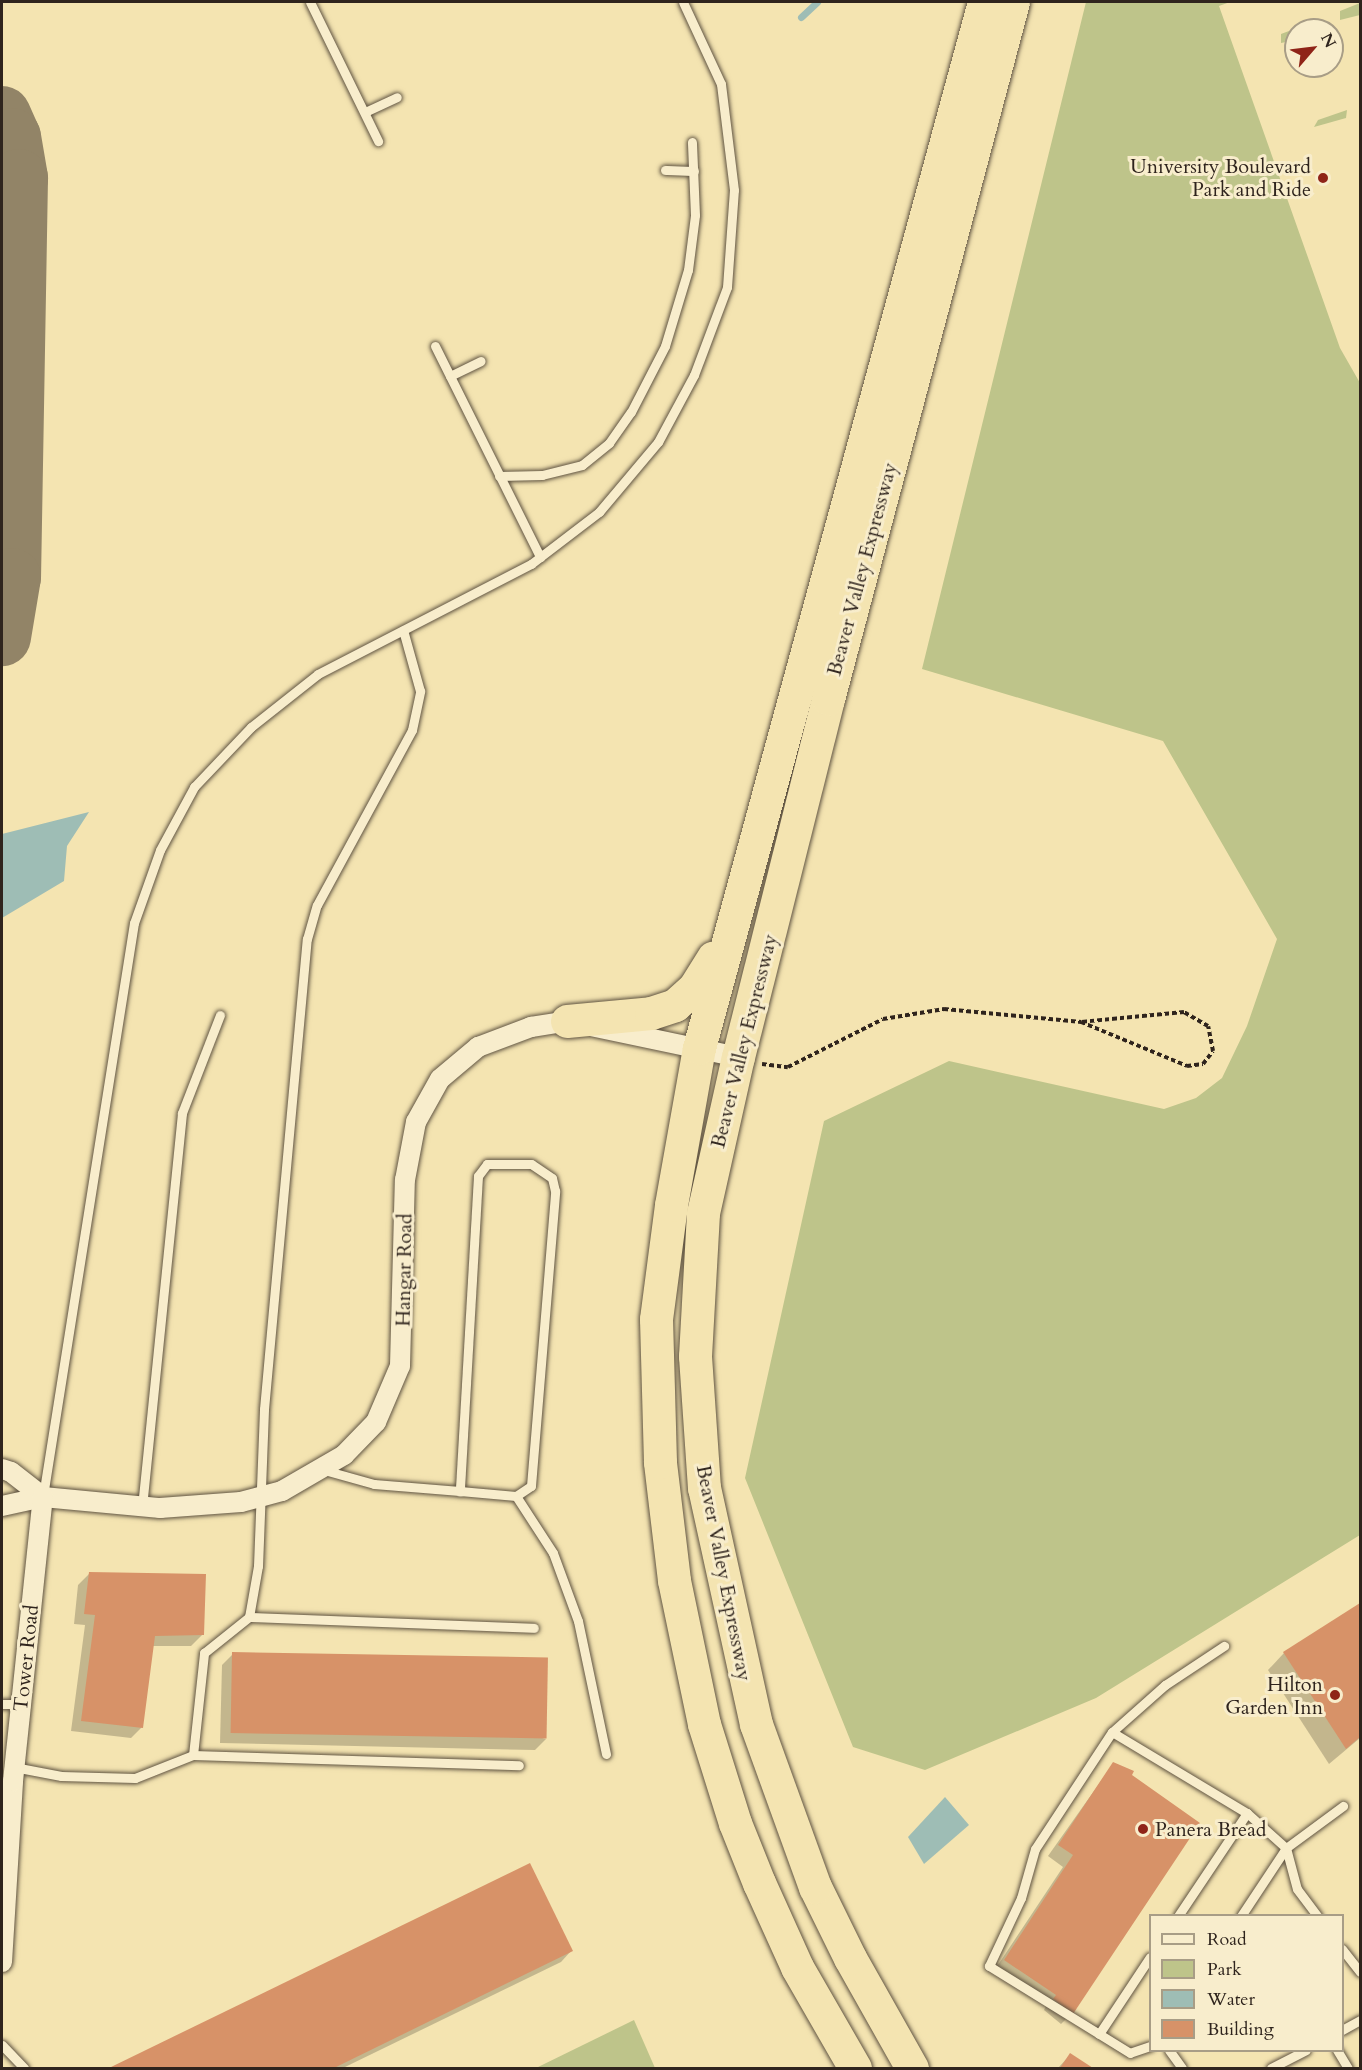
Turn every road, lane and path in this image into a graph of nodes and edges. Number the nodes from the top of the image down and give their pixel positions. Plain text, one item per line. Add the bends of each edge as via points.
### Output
1 (310, 2) edge
2 (682, 2) edge
3 (984, 2) edge
4 (1013, 2) edge
5 (397, 97) dead end
6 (365, 112) junction
7 (378, 141) dead end
8 (692, 142) dead end
9 (665, 170) dead end
10 (694, 171) junction
11 (435, 346) dead end
12 (481, 361) dead end
13 (450, 376) junction
14 (499, 476) junction
15 (540, 557) junction
16 (403, 630) junction
17 (730, 929) junction
18 (220, 1015) dead end
19 (567, 1021) junction
20 (1082, 1022) junction
21 (699, 1048) junction
22 (738, 1057) junction
23 (2, 1469) edge
24 (324, 1470) junction
25 (460, 1491) junction
26 (516, 1496) junction
27 (43, 1497) junction
28 (263, 1497) junction
29 (2, 1506) edge
30 (142, 1507) junction
31 (249, 1617) junction
32 (534, 1628) dead end
33 (1224, 1646) dead end
34 (11, 1704) edge
35 (1112, 1732) junction
36 (606, 1754) dead end
37 (193, 1755) junction
38 (519, 1765) dead end
39 (14, 1767) junction
40 (1343, 1806) dead end
41 (1247, 1813) junction
42 (1286, 1848) junction
43 (1179, 1914) edge
44 (1242, 1914) edge
45 (1316, 1914) edge
46 (1344, 1952) edge
47 (1149, 1959) edge
48 (2, 1962) edge
49 (1360, 1972) edge
50 (1360, 2020) edge
51 (1344, 2029) edge
52 (1099, 2034) junction
53 (2, 2045) edge
54 (1149, 2046) edge
55 (1170, 2052) edge
56 (1302, 2052) edge
57 (1338, 2052) edge
58 (24, 2068) edge
59 (855, 2068) edge
60 (912, 2068) edge
61 (1182, 2068) edge
62 (1271, 2068) edge
63 (1348, 2068) edge

1 - 6 lane
2 - 15 lane via 722,84 734,190 727,287 694,375 658,442 599,512
3 - 17 highway, Beaver Valley Expressway
4 - 22 highway, Beaver Valley Expressway via 828,699
5 - 6 lane
6 - 7 lane
8 - 10 lane
9 - 10 lane
10 - 14 lane via 693,233 682,296 655,371 631,412 609,443 582,465 542,475
11 - 13 lane
12 - 13 lane
13 - 14 lane
14 - 15 lane
15 - 16 lane via 470,598
16 - 27 lane via 318,674 251,727 194,787 160,850 134,923 118,1006 91,1206
16 - 28 lane via 420,691 412,730 317,905 307,939 264,1409
17 - 19 highway via 694,988 675,1005 651,1013
17 - 21 highway, Beaver Valley Expressway
18 - 30 lane via 182,1113
19 - 21 street, Hangar Road
19 - 24 street, Hangar Road via 531,1027 478,1047 441,1079 422,1107 406,1170 400,1366 376,1422
20 - 20 path via 1187,1066 1203,1064 1213,1051 1208,1026 1184,1012
20 - 22 path via 979,1011 924,1010 867,1026 788,1067
21 - 22 street, Hangar Road
21 - 59 highway, Beaver Valley Expressway via 671,1205 656,1319 660,1462 674,1580 704,1724 735,1823 797,1967
22 - 60 highway, Beaver Valley Expressway via 703,1213 695,1356 704,1488 739,1661 776,1787 832,1922
23 - 27 street
24 - 25 lane via 374,1484
24 - 28 street, Hangar Road
25 - 26 lane
25 - 26 lane via 478,1176 487,1164 531,1164 552,1178 555,1191 535,1470 531,1486
26 - 36 lane via 554,1553 578,1621
27 - 29 street, Hangar Road
27 - 30 street, Hangar Road
27 - 34 street, Tower Road
28 - 30 street, Hangar Road via 215,1506
28 - 31 lane via 258,1566
31 - 32 lane
31 - 37 lane via 204,1653
33 - 35 lane via 1165,1685
34 - 39 street, Tower Road
35 - 41 lane
35 - 52 lane via 1035,1849 1021,1899 989,1966
37 - 38 lane
37 - 39 lane via 135,1778 61,1776
39 - 48 street, Tower Road
40 - 42 lane
41 - 42 lane
41 - 43 lane
42 - 44 lane
42 - 45 lane via 1297,1889
46 - 49 lane
47 - 52 lane
50 - 51 lane
52 - 54 lane via 1130,2053
53 - 58 lane
55 - 61 lane
56 - 62 lane
57 - 63 lane

